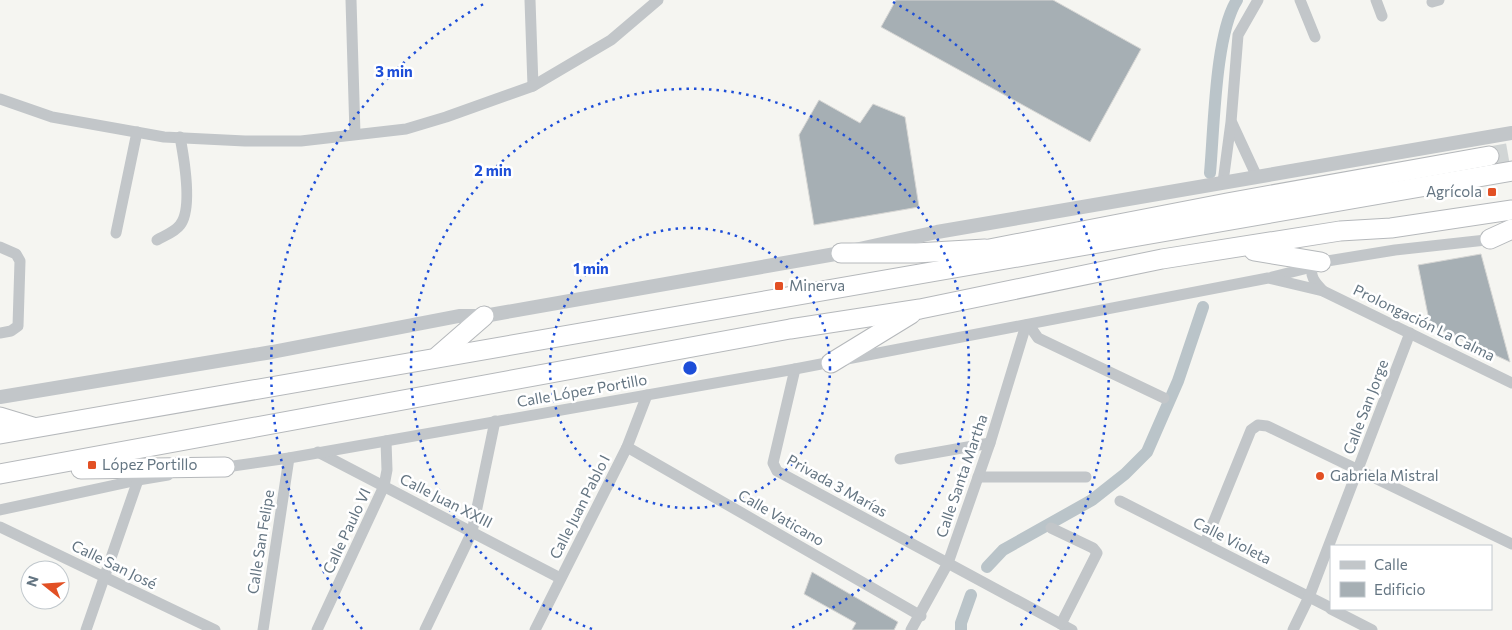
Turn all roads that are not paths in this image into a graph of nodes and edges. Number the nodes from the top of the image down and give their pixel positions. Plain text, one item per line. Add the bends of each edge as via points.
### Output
1 (351, 0) edge
2 (530, 0) edge
3 (658, 0) edge
4 (1258, 0) edge
5 (1300, 0) edge
6 (1376, 0) edge
7 (1382, 16) dead end
8 (1315, 37) dead end
9 (533, 86) junction
10 (0, 99) edge
11 (1231, 122) junction
12 (137, 132) junction
13 (1512, 133) edge
14 (355, 134) junction
15 (180, 138) junction
16 (1489, 156) tunnel mouth
17 (1512, 171) edge
18 (1258, 177) junction
19 (1223, 182) junction
20 (1512, 210) edge
21 (1512, 229) edge
22 (116, 233) dead end
23 (1512, 238) edge
24 (1490, 239) junction
25 (157, 240) dead end
26 (0, 247) edge
27 (986, 249) junction
28 (1238, 249) junction
29 (841, 253) junction
30 (1317, 264) junction
31 (1268, 278) junction
32 (1323, 291) junction
33 (805, 294) junction
34 (920, 309) junction
35 (484, 316) junction
36 (1028, 325) junction
37 (0, 332) edge
38 (1410, 333) junction
39 (438, 356) junction
40 (831, 362) junction
41 (795, 369) junction
42 (1512, 383) edge
43 (647, 395) junction
44 (0, 397) edge
45 (1164, 398) dead end
46 (0, 417) edge
47 (495, 421) junction
48 (34, 428) junction
49 (0, 434) edge
50 (386, 441) junction
51 (990, 443) junction
52 (626, 447) junction
53 (318, 452) junction
54 (289, 458) junction
55 (900, 459) dead end
56 (42, 467) junction
57 (226, 467) junction
58 (1358, 470) junction
59 (0, 474) edge
60 (978, 477) junction
61 (1086, 478) dead end
62 (138, 480) junction
63 (384, 486) junction
64 (0, 487) edge
65 (1120, 501) dead end
66 (0, 510) edge
67 (0, 527) edge
68 (1051, 528) dead end
69 (472, 532) junction
70 (1205, 543) junction
71 (1512, 544) edge
72 (948, 563) junction
73 (104, 578) junction
74 (560, 578) junction
75 (1309, 597) junction
76 (1330, 608) edge
77 (1333, 610) edge
78 (921, 616) junction
79 (1061, 624) junction
80 (86, 630) edge
81 (215, 630) edge
82 (263, 630) edge
83 (317, 630) edge
84 (425, 630) edge
85 (535, 630) edge
86 (912, 630) edge
87 (1072, 630) edge
88 (1293, 630) edge
89 (1372, 630) edge

1 - 14 street
2 - 9 street
3 - 9 street via 611,40
4 - 11 street via 1238,35
5 - 8 street
6 - 7 street
9 - 14 street via 406,129
10 - 12 street via 52,117
11 - 18 street
11 - 19 street
12 - 15 street
12 - 22 street
13 - 18 street
14 - 15 street via 301,140
15 - 25 street via 187,206 178,228
16 - 27 highway
17 - 33 highway
18 - 19 street
19 - 29 street via 937,232
20 - 28 highway via 1391,228 1340,231
21 - 24 highway
23 - 24 street
24 - 30 street via 1395,250
26 - 37 street via 16,254 20,261 18,326 11,331
27 - 29 highway via 907,254
27 - 33 highway via 831,281
28 - 30 highway
28 - 34 highway via 1162,259
29 - 35 street
30 - 31 street
30 - 32 street via 1314,280
31 - 32 street, Prolongación La Calma
31 - 36 street, Prolongación La Calma
32 - 38 street, Prolongación La Calma
33 - 39 highway
34 - 40 highway
34 - 56 highway via 790,329
35 - 39 highway
35 - 44 street via 459,316 272,352
36 - 40 street, Calle López Portillo
36 - 45 street via 1038,338
36 - 51 street, Calle Santa Martha
38 - 42 street, Prolongación La Calma
38 - 58 street, Calle San Jorge
39 - 48 highway
40 - 41 street, Calle López Portillo
41 - 43 street, Calle López Portillo
41 - 72 street, Privada 3 Marías via 774,468
43 - 47 street, Calle López Portillo
43 - 52 street, Calle Juan Pablo I
46 - 48 highway
47 - 50 street, Calle López Portillo
47 - 69 street
48 - 49 highway
50 - 53 street, Calle López Portillo
50 - 63 street, Calle Paulo VI
51 - 55 street
51 - 60 street, Calle Santa Martha
52 - 74 street, Calle Juan Pablo I
52 - 78 street, Calle Vaticano
53 - 54 street, Calle López Portillo
53 - 63 street, Calle Juan XXIII
54 - 57 street, Calle López Portillo
54 - 82 street, Calle San Felipe
56 - 57 highway via 52,470
56 - 59 highway
56 - 64 highway via 32,475
57 - 62 street, Calle López Portillo
58 - 70 street via 1267,426 1258,425 1252,430
58 - 71 street
58 - 75 street, Calle San Jorge
60 - 61 street
60 - 72 street, Calle Santa Martha
62 - 66 street, Calle López Portillo
62 - 73 street
63 - 69 street, Calle Juan XXIII
63 - 83 street, Calle Paulo VI
65 - 70 street, Calle Violeta
67 - 73 street, Calle San José
68 - 79 street via 1096,551
69 - 74 street, Calle Juan XXIII
69 - 84 street
70 - 75 street, Calle Violeta
72 - 78 street, Calle Santa Martha
72 - 79 street
73 - 80 street
73 - 81 street, Calle San José
74 - 85 street, Calle Juan Pablo I
75 - 76 street, Calle Violeta
75 - 88 street, Calle San Jorge
77 - 89 street, Calle Violeta
78 - 86 street, Calle Santa Martha
79 - 87 street

